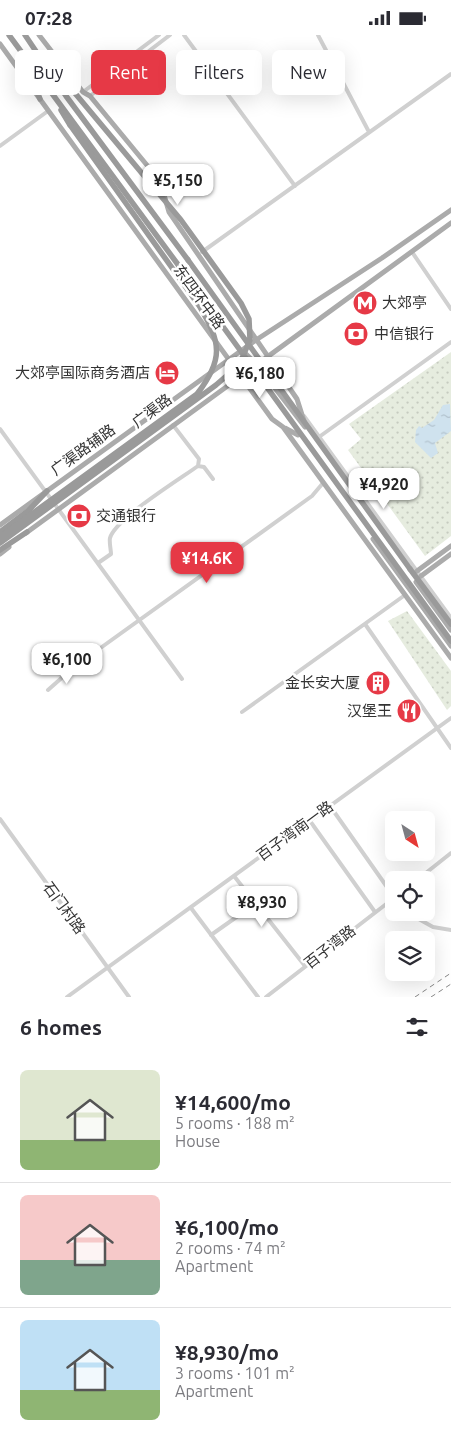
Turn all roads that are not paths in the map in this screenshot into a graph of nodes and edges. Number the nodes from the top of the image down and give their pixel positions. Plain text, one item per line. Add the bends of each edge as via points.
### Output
1 (9, 35) edge
2 (25, 35) edge
3 (39, 35) edge
4 (159, 35) edge
5 (170, 35) edge
6 (184, 35) edge
7 (318, 35) edge
8 (0, 44) edge
9 (34, 47) junction
10 (21, 50) edge
11 (451, 74) edge
12 (83, 92) junction
13 (39, 95) edge
14 (52, 95) edge
15 (53, 95) edge
16 (90, 96) junction
17 (40, 99) junction
18 (48, 111) junction
19 (369, 132) junction
20 (0, 146) edge
21 (295, 185) junction
22 (451, 210) edge
23 (451, 223) edge
24 (412, 251) junction
25 (198, 255) junction
26 (451, 309) edge
27 (256, 340) junction
28 (451, 342) edge
29 (242, 350) junction
30 (267, 357) junction
31 (229, 360) junction
32 (248, 360) junction
33 (257, 365) junction
34 (236, 369) junction
35 (251, 369) junction
36 (241, 376) junction
37 (211, 387) junction
38 (281, 398) junction
39 (274, 402) junction
40 (199, 407) junction
41 (302, 413) junction
42 (173, 425) joint
43 (282, 427) junction
44 (306, 428) junction
45 (0, 429) edge
46 (298, 435) junction
47 (319, 437) junction
48 (198, 467) junction
49 (213, 479) dead end
50 (323, 483) junction
51 (46, 491) junction
52 (59, 508) junction
53 (0, 525) edge
54 (0, 532) edge
55 (27, 532) junction
56 (0, 537) edge
57 (0, 543) edge
58 (451, 547) edge
59 (0, 550) edge
60 (0, 554) edge
61 (451, 554) edge
62 (98, 563) junction
63 (417, 571) junction
64 (421, 576) junction
65 (405, 595) junction
66 (451, 618) edge
67 (140, 621) junction
68 (364, 624) junction
69 (451, 624) edge
70 (451, 631) edge
71 (451, 641) edge
72 (451, 646) edge
73 (451, 658) edge
74 (182, 679) dead end
75 (48, 690) dead end
76 (242, 712) dead end
77 (451, 718) edge
78 (437, 728) junction
79 (451, 748) edge
80 (330, 806) junction
81 (0, 819) edge
82 (310, 821) junction
83 (450, 855) edge
84 (429, 871) edge
85 (234, 876) junction
86 (385, 884) edge
87 (255, 904) junction
88 (385, 904) edge
89 (191, 908) junction
90 (375, 912) junction
91 (422, 921) edge
92 (451, 930) edge
93 (211, 935) junction
94 (305, 967) junction
95 (108, 968) junction
96 (67, 997) edge
97 (129, 997) edge
98 (258, 997) edge
99 (266, 997) edge

1 - 10 highway, 东四环中路
2 - 9 highway, 东四环中路
3 - 12 main road, 东四环中路
4 - 12 street
5 - 16 street
6 - 21 street
7 - 19 street
8 - 17 main road, 东四环中路
9 - 57 highway, 广渠路, bridge via 147,177 212,262 249,319 250,340 239,365 216,385
9 - 69 highway, 东四环中路, bridge via 66,96 188,259
11 - 19 street
12 - 16 main road, 东四环中路
13 - 17 highway
14 - 56 highway, 广渠路, bridge via 70,125 200,307 215,333 216,352 214,365 196,394
15 - 71 highway, 东四环中路, bridge
16 - 25 main road, 东四环中路 via 160,181 169,212
17 - 18 main road, 东四环中路
18 - 20 street
18 - 31 main road, 东四环中路
19 - 21 street
21 - 25 street
22 - 27 main road
23 - 24 main road, 广渠路
24 - 26 street
24 - 30 main road, 广渠路
25 - 27 main road, 东四环中路
27 - 29 main road
27 - 30 main road, 东四环中路
27 - 32 main road
28 - 47 street
29 - 31 main road
29 - 32 main road
30 - 33 main road, 广渠路
30 - 41 main road, 东四环中路 via 297,399
31 - 34 main road, 东四环中路
31 - 51 main road, 广渠路辅路
32 - 33 main road
32 - 34 main road
32 - 35 main road
33 - 35 main road, 广渠路
33 - 38 main road
34 - 36 main road, 东四环中路
34 - 37 main road
35 - 36 main road, 广渠路
35 - 39 main road
36 - 40 main road, 广渠路
36 - 43 main road, 东四环中路 via 272,419
37 - 40 main road
37 - 42 main road via 178,412
38 - 39 main road
38 - 44 main road
39 - 46 main road
40 - 52 main road, 广渠路
41 - 44 main road
41 - 47 street, 东四环中路
42 - 48 street via 199,459
43 - 46 main road
43 - 50 main road, 东四环中路
44 - 70 main road
45 - 51 street
46 - 72 main road
47 - 63 street, 东四环中路
48 - 49 street via 204,467
48 - 62 street via 120,524 110,538 111,554
50 - 65 main road, 东四环中路
50 - 67 street via 312,496
51 - 52 street
51 - 53 main road, 广渠路辅路
51 - 54 highway via 29,510
52 - 55 main road, 广渠路
52 - 62 street
55 - 59 highway
55 - 60 main road, 广渠路
58 - 63 main road
61 - 64 main road
62 - 67 street
63 - 64 street, 东四环中路
64 - 66 street, 东四环中路
65 - 68 street
65 - 73 main road, 东四环中路
67 - 74 street
67 - 75 street via 74,667
68 - 76 street
68 - 78 street
77 - 78 street, 百子湾南一路
78 - 79 street
78 - 80 street, 百子湾南一路
80 - 82 street, 百子湾南一路
80 - 86 street
81 - 95 street, 石门村路
82 - 85 street, 百子湾南一路
82 - 90 street
83 - 84 street
85 - 87 street
85 - 89 street, 百子湾南一路
87 - 93 street
87 - 94 street
88 - 90 street, 百子湾路
89 - 93 street
89 - 95 street, 百子湾南一路
90 - 94 street, 百子湾路
91 - 92 street via 433,927
93 - 98 street
94 - 99 street, 百子湾路
95 - 96 street, 百子湾南一路
95 - 97 street, 石门村路

